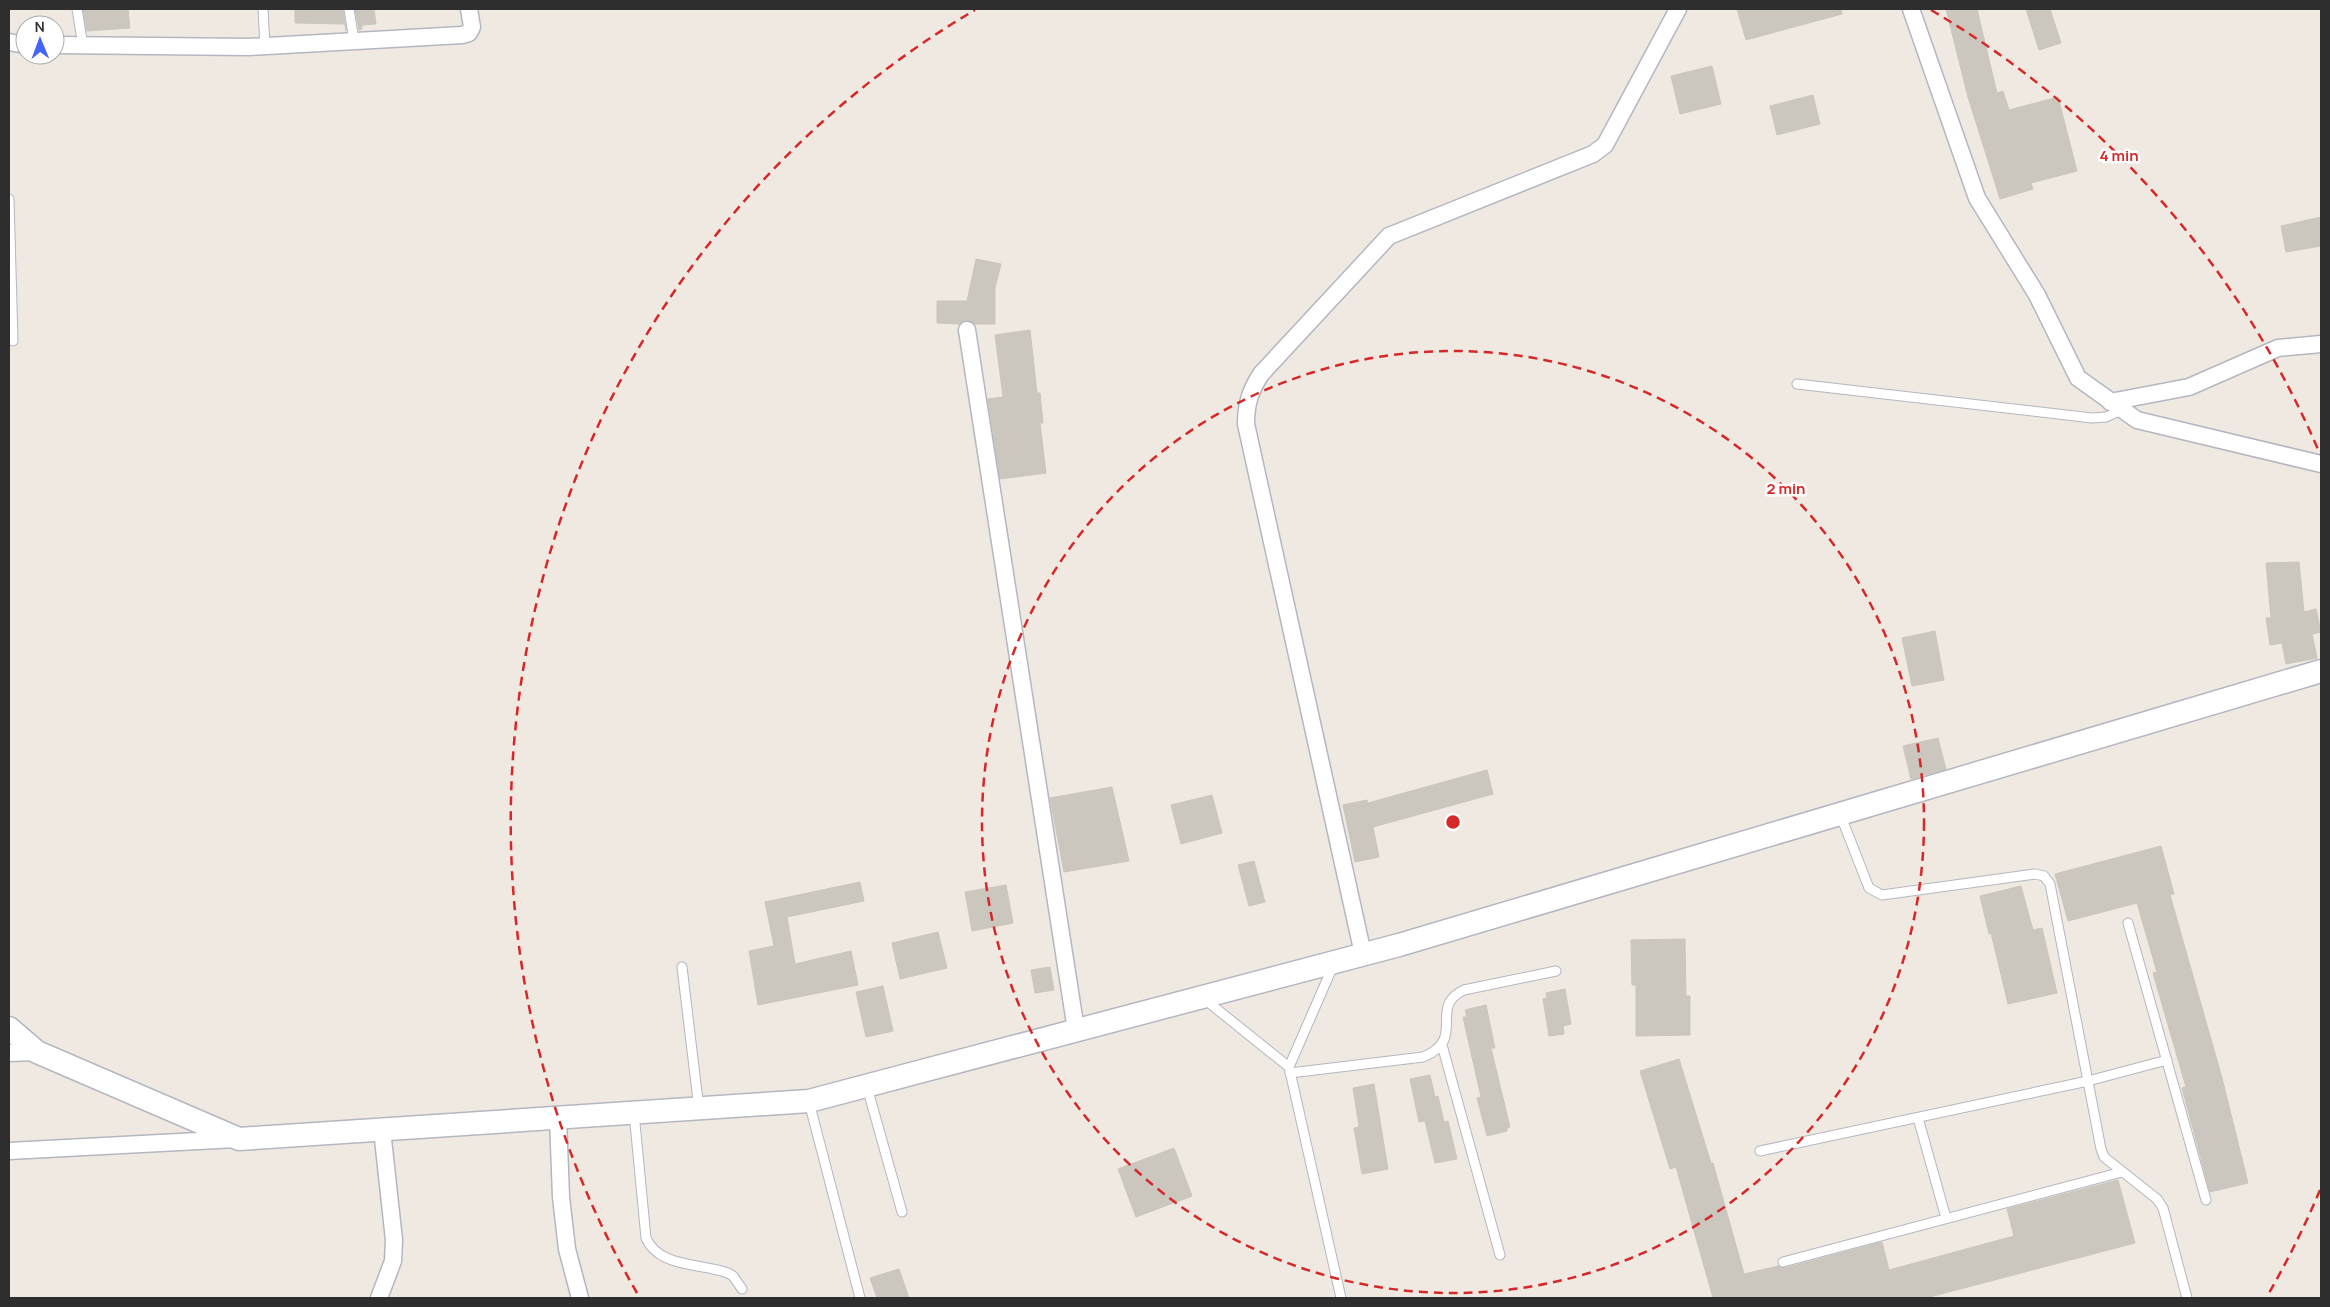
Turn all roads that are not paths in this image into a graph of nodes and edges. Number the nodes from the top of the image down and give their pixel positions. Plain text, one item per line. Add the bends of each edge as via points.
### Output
1 (77, 9) edge
2 (263, 9) edge
3 (349, 9) edge
4 (469, 9) edge
5 (1678, 9) edge
6 (1911, 9) edge
7 (354, 41) junction
8 (65, 45) edge
9 (83, 46) junction
10 (265, 46) junction
11 (9, 199) edge
12 (967, 330) dead end
13 (13, 341) dead end
14 (2321, 344) edge
15 (1798, 384) dead end
16 (2116, 406) junction
17 (2321, 464) edge
18 (2321, 671) edge
19 (1840, 814) junction
20 (2128, 923) dead end
21 (1363, 954) junction
22 (1334, 962) junction
23 (682, 967) dead end
24 (1556, 971) dead end
25 (1201, 997) junction
26 (9, 1028) edge
27 (1076, 1030) junction
28 (1442, 1045) junction
29 (37, 1052) junction
30 (9, 1053) edge
31 (2167, 1060) junction
32 (1290, 1070) junction
33 (2088, 1081) junction
34 (867, 1086) junction
35 (809, 1101) junction
36 (699, 1109) junction
37 (634, 1113) junction
38 (558, 1118) junction
39 (1918, 1118) junction
40 (382, 1130) junction
41 (238, 1139) junction
42 (9, 1151) edge
43 (1760, 1151) dead end
44 (2122, 1172) junction
45 (2206, 1200) dead end
46 (902, 1212) dead end
47 (1946, 1218) junction
48 (1500, 1255) dead end
49 (1783, 1262) dead end
50 (742, 1289) dead end
51 (379, 1298) edge
52 (580, 1298) edge
53 (860, 1298) edge
54 (1341, 1298) edge
55 (2187, 1298) edge

1 - 9 lane
2 - 10 lane
3 - 7 lane
4 - 7 street via 472,27 462,35
5 - 21 street via 1605,145 1593,154 1389,236 1267,367 1252,388 1246,405 1246,424
6 - 16 street via 1977,198 2037,295 2074,372
7 - 10 street
8 - 9 street
9 - 10 street
11 - 13 lane
12 - 27 street
14 - 16 street via 2278,348 2190,387
15 - 16 lane via 2092,418 2106,417
16 - 17 street via 2142,421
18 - 19 main road
19 - 21 main road
19 - 33 lane via 1869,888 1877,894 2036,874 2044,876 2050,884
20 - 31 lane
21 - 22 main road
22 - 25 main road
22 - 32 lane
23 - 36 lane
24 - 28 lane via 1455,994 1447,1008 1447,1035
25 - 27 main road
25 - 32 lane
26 - 29 main road
27 - 34 main road
28 - 32 lane via 1423,1057
28 - 48 lane
29 - 30 street
29 - 41 main road
31 - 33 lane
31 - 45 lane
32 - 54 lane
33 - 39 lane
33 - 44 lane via 2101,1149 2104,1157
34 - 35 main road
34 - 46 lane
35 - 36 main road
35 - 53 lane
36 - 37 main road
37 - 38 main road
37 - 50 lane via 649,1246 661,1257 728,1273 734,1276
38 - 40 main road
38 - 52 street via 567,1249
39 - 43 lane
39 - 47 lane
40 - 41 main road
40 - 51 street via 394,1240 393,1261
41 - 42 street
44 - 47 lane
44 - 55 lane via 2163,1208
47 - 49 lane

